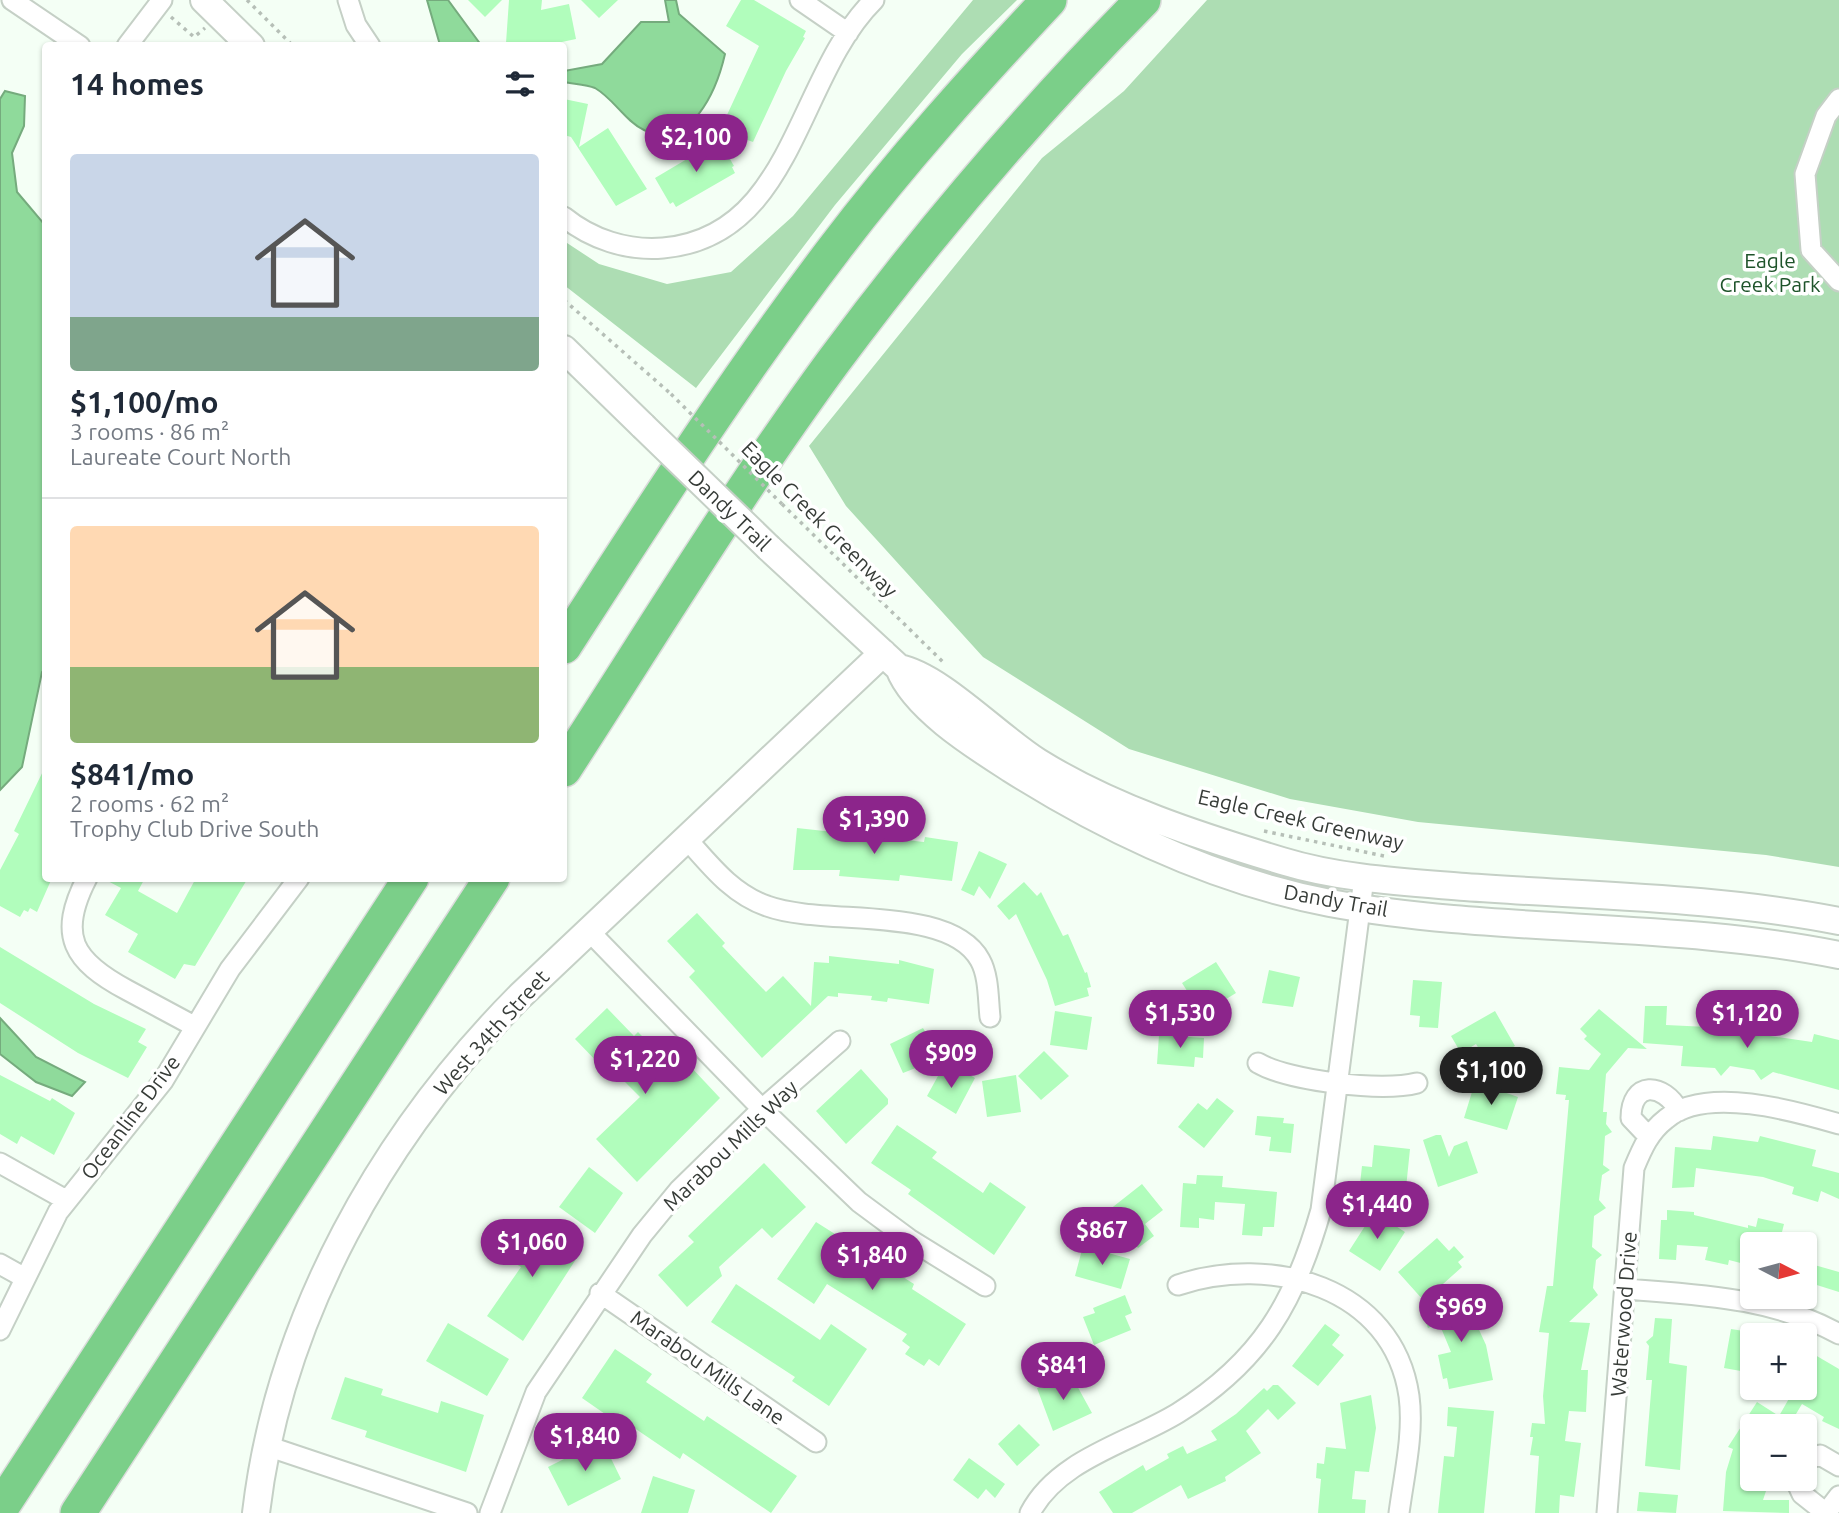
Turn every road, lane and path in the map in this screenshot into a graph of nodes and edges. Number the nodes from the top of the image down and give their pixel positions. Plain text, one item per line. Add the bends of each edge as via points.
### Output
1 (12, 0) edge
2 (162, 0) edge
3 (204, 0) edge
4 (247, 0) edge
5 (348, 0) edge
6 (800, 0) edge
7 (874, 0) edge
8 (1049, 0) edge
9 (1143, 0) edge
10 (848, 33) junction
11 (74, 42) edge
12 (130, 42) edge
13 (247, 42) edge
14 (289, 42) edge
15 (367, 42) edge
16 (1839, 99) edge
17 (567, 219) edge
18 (1839, 281) edge
19 (567, 303) edge
20 (567, 352) edge
21 (567, 641) edge
22 (891, 661) junction
23 (951, 669) dead end
24 (567, 764) edge
25 (1255, 829) dead end
26 (686, 838) junction
27 (1388, 857) dead end
28 (1364, 878) junction
29 (85, 882) edge
30 (296, 882) edge
31 (408, 882) edge
32 (489, 882) edge
33 (1359, 908) junction
34 (1839, 921) edge
35 (589, 930) junction
36 (1839, 955) edge
37 (990, 1017) dead end
38 (194, 1026) junction
39 (840, 1041) dead end
40 (1258, 1063) dead end
41 (1335, 1081) junction
42 (1417, 1083) dead end
43 (762, 1109) junction
44 (1679, 1111) junction
45 (1839, 1124) edge
46 (1655, 1130) junction
47 (0, 1163) edge
48 (66, 1200) junction
49 (0, 1264) edge
50 (25, 1278) junction
51 (1298, 1279) junction
52 (1178, 1285) dead end
53 (985, 1286) dead end
54 (1626, 1289) junction
55 (600, 1293) junction
56 (0, 1330) edge
57 (1839, 1334) edge
58 (816, 1442) dead end
59 (267, 1446) junction
60 (1817, 1456) edge
61 (1839, 1466) edge
62 (1801, 1491) edge
63 (1839, 1496) edge
64 (0, 1509) edge
65 (78, 1513) edge
66 (256, 1513) edge
67 (467, 1513) edge
68 (490, 1513) edge
69 (1030, 1513) edge
70 (1399, 1513) edge
71 (1607, 1513) edge
72 (1826, 1513) edge

1 - 11 street
2 - 12 street
3 - 13 main road
4 - 14 path
5 - 15 street
6 - 10 street
7 - 10 street
8 - 21 highway via 922,141 836,247 710,422
9 - 24 highway via 1006,146 856,332 794,417
10 - 17 street via 818,82 771,182 732,223 696,241 664,248 633,247 593,236
16 - 18 street via 1826,116 1805,174 1811,250
19 - 23 path, Eagle Creek Greenway, bridge via 671,394
20 - 22 main road, Dandy Trail, bridge
22 - 26 main road, West 34th Street
22 - 28 main road, Dandy Trail via 917,671 1038,762 1139,813 1286,863
22 - 33 main road, Dandy Trail via 905,685 948,724 1091,817 1240,880
25 - 27 path, Eagle Creek Greenway
26 - 35 main road, West 34th Street
26 - 37 street via 731,886 767,906 933,927 957,936 974,950 985,971
28 - 33 street
28 - 34 main road, Dandy Trail via 1765,909
29 - 38 street via 71,921 75,946 84,961 103,978
30 - 38 street, Oceanline Drive via 230,969
31 - 64 highway
32 - 65 highway
33 - 36 main road, Dandy Trail via 1746,941
33 - 41 street
35 - 43 street
35 - 59 main road, West 34th Street via 472,1046 374,1180 309,1313
38 - 48 street, Oceanline Drive via 163,1081
39 - 43 street, Marabou Mills Way
40 - 41 street via 1283,1073
41 - 42 street via 1385,1088
41 - 51 street via 1321,1210
43 - 53 street via 859,1202
43 - 55 street, Marabou Mills Way via 678,1189
44 - 45 street via 1724,1102
44 - 46 street
44 - 46 street via 1661,1090 1639,1095 1631,1118
46 - 54 street, Waterwood Drive via 1634,1168
47 - 48 street
48 - 50 street, Oceanline Drive
49 - 50 street
50 - 56 street, Oceanline Drive
51 - 52 street via 1229,1273
51 - 69 street via 1259,1344 1210,1391 1066,1473
51 - 70 street via 1352,1302 1378,1326 1397,1357 1410,1423
54 - 57 street via 1755,1302 1797,1314
54 - 71 street, Waterwood Drive
55 - 58 street, Marabou Mills Lane
55 - 68 street, Marabou Mills Way via 528,1406
59 - 66 main road, West 34th Street
59 - 67 street
60 - 61 street
62 - 72 street
63 - 72 street

